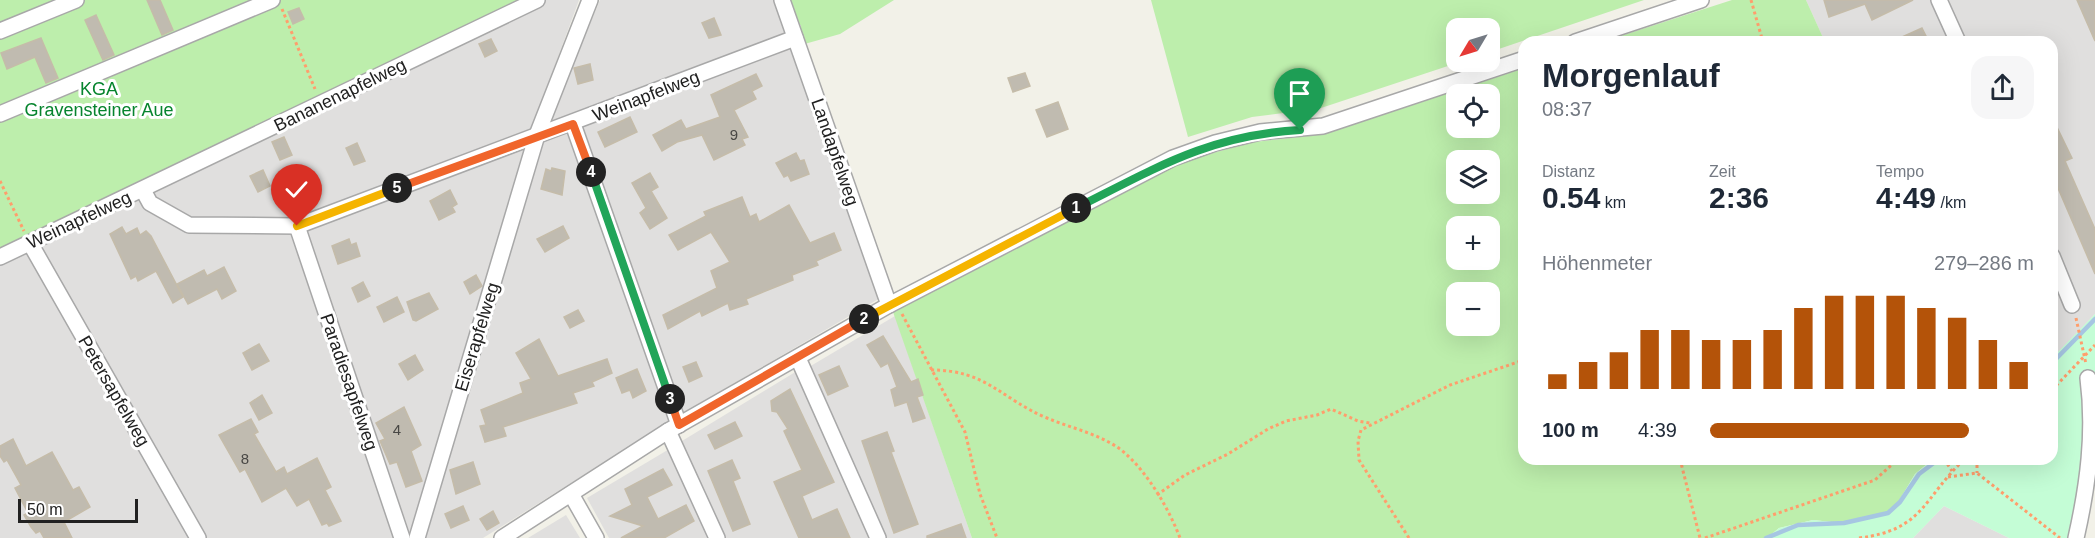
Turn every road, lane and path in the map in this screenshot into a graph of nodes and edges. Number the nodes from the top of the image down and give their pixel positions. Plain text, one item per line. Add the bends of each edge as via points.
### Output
1 (76, 0) edge
2 (272, 0) edge
3 (278, 0) edge
4 (537, 0) edge
5 (590, 0) edge
6 (782, 0) edge
7 (1701, 0) edge
8 (1751, 0) edge
9 (1939, 0) edge
10 (0, 31) edge
11 (1593, 36) edge
12 (1761, 36) edge
13 (1955, 36) edge
14 (795, 38) junction
15 (1518, 61) edge
16 (321, 105) junction
17 (0, 114) edge
18 (573, 124) junction
19 (537, 135) junction
20 (0, 181) edge
21 (143, 190) junction
22 (297, 226) junction
23 (30, 243) junction
24 (0, 257) edge
25 (2058, 271) edge
26 (892, 303) junction
27 (2072, 305) dead end
28 (2077, 323) dead end
29 (2095, 345) edge
30 (2085, 356) junction
31 (798, 358) junction
32 (1518, 362) edge
33 (931, 370) junction
34 (2088, 378) dead end
35 (2058, 384) edge
36 (1371, 423) junction
37 (674, 428) junction
38 (1682, 465) edge
39 (1891, 465) edge
40 (1948, 465) edge
41 (1958, 465) edge
42 (1977, 465) edge
43 (1952, 471) junction
44 (1977, 473) junction
45 (1946, 477) junction
46 (571, 494) junction
47 (1157, 495) junction
48 (198, 538) edge
49 (402, 538) edge
50 (417, 538) edge
51 (502, 538) edge
52 (596, 538) edge
53 (717, 538) edge
54 (878, 538) edge
55 (997, 538) edge
56 (1180, 538) edge
57 (1408, 538) edge
58 (1700, 538) edge
59 (1705, 538) edge
60 (1859, 538) edge
61 (2061, 538) edge
62 (2076, 538) edge

1 - 10 street
2 - 17 street
3 - 16 path
4 - 16 street, Bananenapfelweg
5 - 19 street, Eiserapfelweg
6 - 14 street, Landapfelweg
7 - 11 street
8 - 12 path
9 - 13 street
14 - 18 street, Weinapfelweg
14 - 26 street, Landapfelweg
15 - 26 street via 1323,126 1260,132 1173,158
16 - 21 street, Bananenapfelweg
18 - 19 street, Weinapfelweg
18 - 37 street
19 - 22 street, Weinapfelweg
19 - 50 street, Eiserapfelweg
20 - 23 path
21 - 22 street, Weinapfelweg via 150,203 189,225
21 - 23 street, Weinapfelweg
22 - 49 street, Paradiesapfelweg
23 - 24 street, Weinapfelweg
23 - 48 street, Petersapfelweg
25 - 27 street
26 - 31 street
26 - 33 path
28 - 30 path
29 - 30 path
30 - 35 path
31 - 37 street
31 - 54 street
32 - 36 path via 1450,385
33 - 47 path via 955,370 976,377 1045,418 1107,441 1137,465
33 - 55 path via 965,432 980,494
34 - 62 street via 2092,415 2088,482
36 - 47 path via 1358,422 1331,409 1286,421 1185,475
36 - 57 path via 1361,430 1359,460
37 - 46 street
37 - 53 street
38 - 58 path
39 - 59 path via 1875,480
40 - 43 path
41 - 43 path
42 - 44 path
43 - 45 path
44 - 45 path
44 - 61 path
45 - 60 path via 1919,516 1886,535
46 - 51 street
46 - 52 street
47 - 56 path

